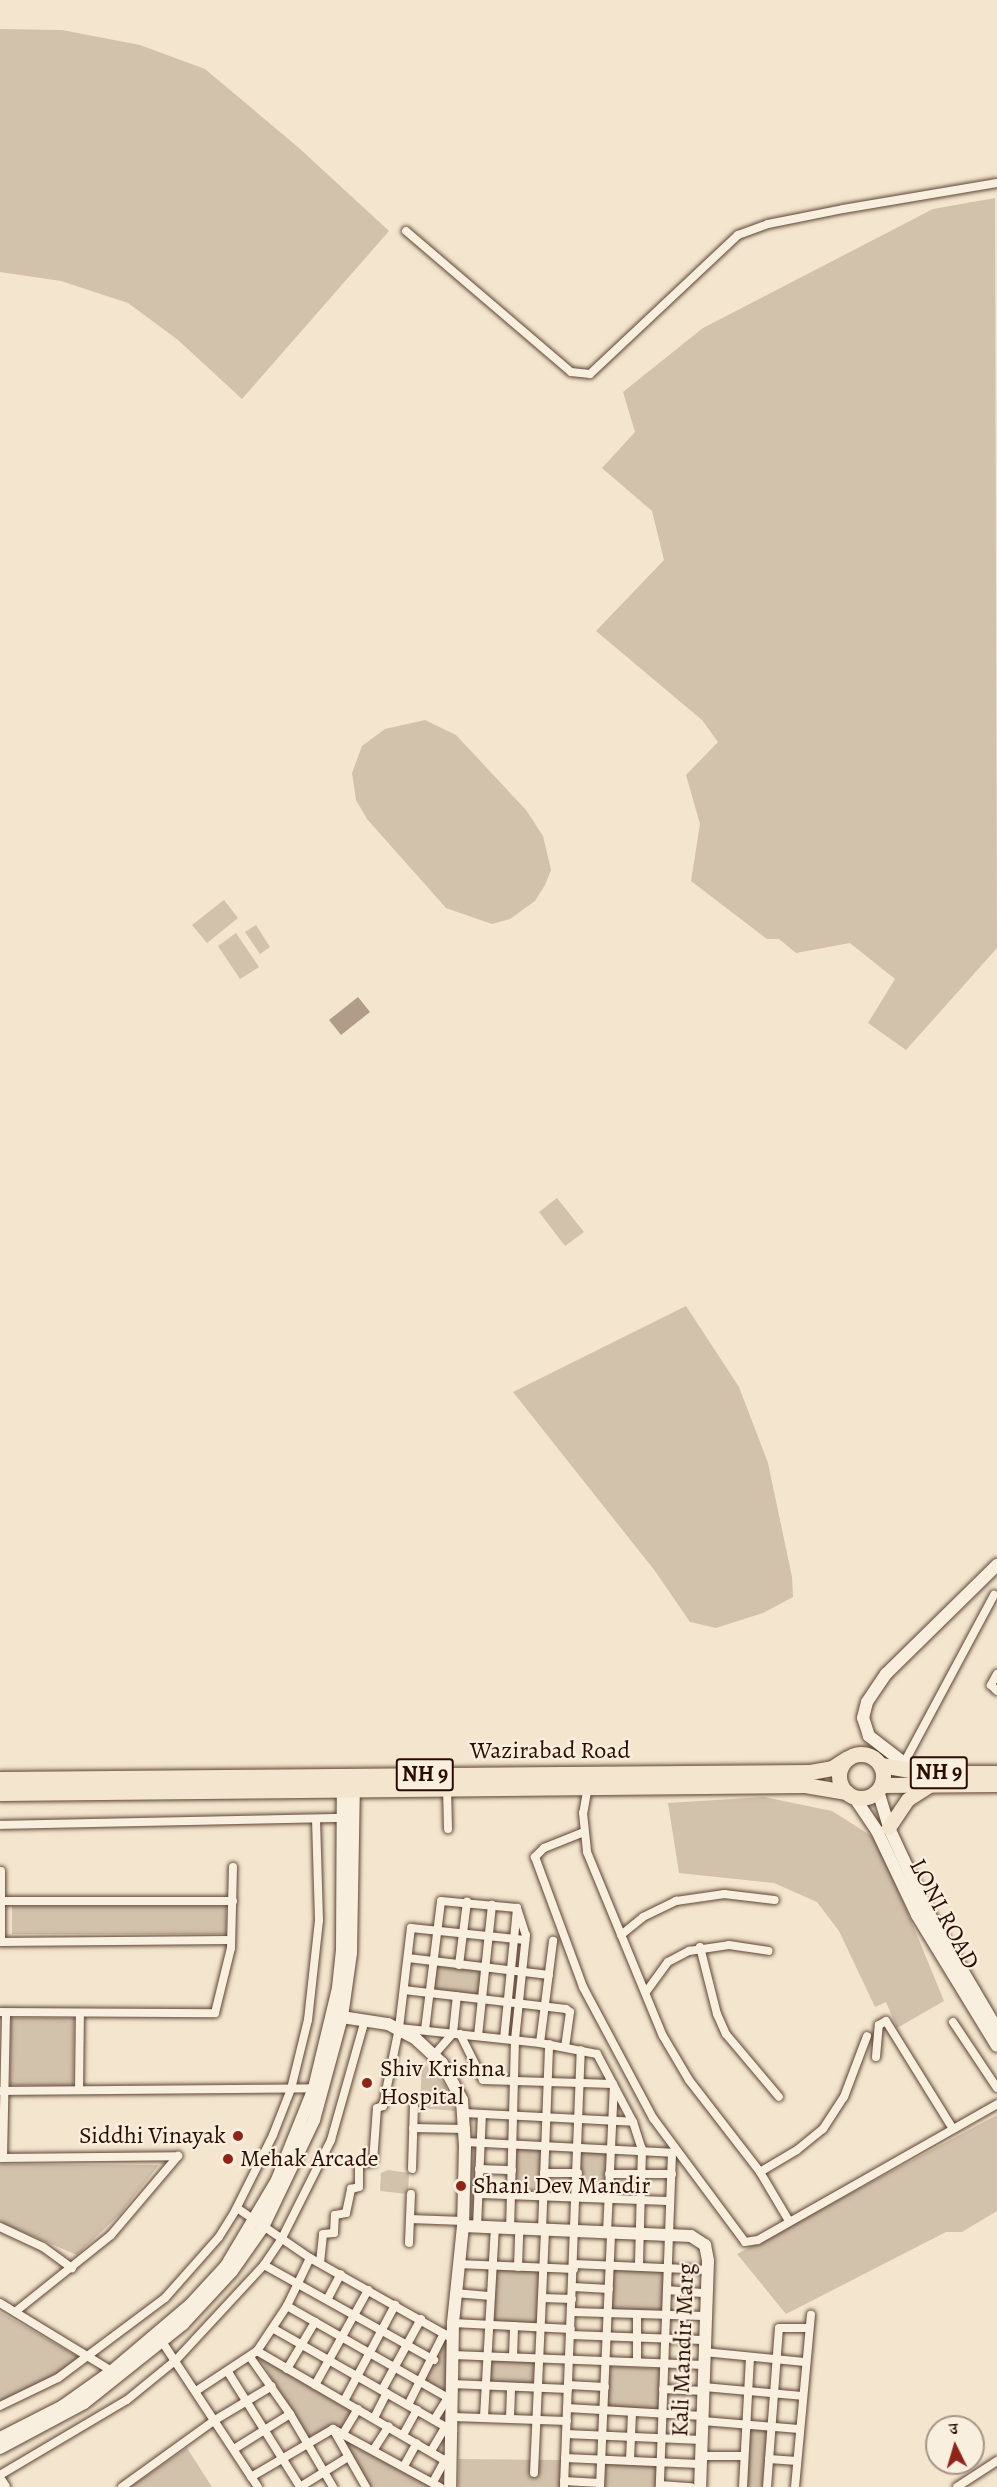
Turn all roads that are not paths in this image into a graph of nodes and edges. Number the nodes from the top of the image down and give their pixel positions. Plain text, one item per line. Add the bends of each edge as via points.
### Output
1 (997, 183) edge
2 (406, 231) dead end
3 (995, 1570) edge
4 (994, 1594) dead end
5 (997, 1674) edge
6 (997, 1692) edge
7 (846, 1759) junction
8 (881, 1765) junction
9 (910, 1767) junction
10 (997, 1773) edge
11 (0, 1779) edge
12 (348, 1782) junction
13 (933, 1784) junction
14 (997, 1784) edge
15 (588, 1786) junction
16 (447, 1787) junction
17 (880, 1788) junction
18 (0, 1793) edge
19 (850, 1795) junction
20 (342, 1818) junction
21 (316, 1819) junction
22 (0, 1826) edge
23 (448, 1829) dead end
24 (584, 1832) junction
25 (887, 1832) junction
26 (233, 1868) dead end
27 (1, 1871) edge
28 (776, 1900) dead end
29 (1, 1901) edge
30 (233, 1901) junction
31 (467, 1902) junction
32 (492, 1905) junction
33 (517, 1908) junction
34 (437, 1930) junction
35 (463, 1932) junction
36 (621, 1935) junction
37 (489, 1936) junction
38 (514, 1938) junction
39 (231, 1940) junction
40 (525, 1940) junction
41 (553, 1941) dead end
42 (0, 1942) edge
43 (700, 1947) junction
44 (769, 1951) dead end
45 (408, 1958) junction
46 (433, 1961) junction
47 (459, 1965) junction
48 (485, 1968) junction
49 (511, 1971) junction
50 (522, 1972) junction
51 (958, 1975) junction
52 (549, 1976) junction
53 (404, 1990) junction
54 (646, 1992) junction
55 (430, 1993) junction
56 (457, 1996) junction
57 (482, 1999) junction
58 (507, 2002) junction
59 (518, 2004) junction
60 (545, 2007) junction
61 (3, 2012) edge
62 (80, 2013) junction
63 (337, 2016) junction
64 (365, 2020) junction
65 (953, 2022) dead end
66 (399, 2028) junction
67 (997, 2029) edge
68 (425, 2030) junction
69 (457, 2033) junction
70 (478, 2036) junction
71 (867, 2036) dead end
72 (504, 2039) junction
73 (514, 2040) junction
74 (540, 2043) junction
75 (549, 2044) junction
76 (997, 2046) edge
77 (565, 2047) junction
78 (581, 2050) junction
79 (434, 2055) junction
80 (876, 2057) dead end
81 (516, 2082) junction
82 (547, 2083) junction
83 (581, 2085) junction
84 (613, 2085) junction
85 (291, 2088) junction
86 (319, 2088) junction
87 (997, 2088) edge
88 (80, 2090) junction
89 (3, 2091) edge
90 (779, 2097) dead end
91 (997, 2104) edge
92 (414, 2105) dead end
93 (464, 2113) junction
94 (482, 2114) junction
95 (515, 2116) junction
96 (546, 2117) junction
97 (580, 2119) junction
98 (611, 2120) junction
99 (633, 2122) junction
100 (413, 2128) junction
101 (466, 2129) junction
102 (953, 2129) junction
103 (465, 2142) junction
104 (480, 2143) junction
105 (513, 2144) junction
106 (545, 2146) junction
107 (579, 2147) junction
108 (610, 2148) junction
109 (642, 2149) junction
110 (2, 2158) edge
111 (412, 2169) dead end
112 (479, 2169) junction
113 (512, 2170) junction
114 (760, 2172) junction
115 (544, 2173) junction
116 (578, 2173) junction
117 (609, 2174) junction
118 (641, 2174) junction
119 (672, 2174) junction
120 (411, 2194) dead end
121 (478, 2194) junction
122 (511, 2196) junction
123 (543, 2197) junction
124 (577, 2199) junction
125 (608, 2200) junction
126 (641, 2200) junction
127 (670, 2201) junction
128 (237, 2208) junction
129 (410, 2219) junction
130 (789, 2222) junction
131 (463, 2223) junction
132 (259, 2224) junction
133 (0, 2227) edge
134 (477, 2227) junction
135 (495, 2228) junction
136 (515, 2229) junction
137 (543, 2230) junction
138 (576, 2231) junction
139 (609, 2233) junction
140 (640, 2234) junction
141 (670, 2235) junction
142 (281, 2240) junction
143 (409, 2243) dead end
144 (310, 2258) junction
145 (320, 2263) junction
146 (458, 2264) junction
147 (264, 2265) junction
148 (610, 2265) junction
149 (493, 2266) junction
150 (574, 2266) junction
151 (518, 2267) junction
152 (639, 2267) junction
153 (72, 2268) junction
154 (543, 2268) junction
155 (668, 2269) junction
156 (708, 2270) junction
157 (341, 2274) junction
158 (296, 2283) junction
159 (573, 2287) junction
160 (609, 2289) junction
161 (368, 2290) junction
162 (667, 2290) junction
163 (455, 2293) junction
164 (705, 2293) junction
165 (491, 2296) junction
166 (328, 2298) junction
167 (542, 2298) junction
168 (572, 2299) junction
169 (0, 2303) edge
170 (395, 2305) junction
171 (287, 2306) junction
172 (15, 2312) junction
173 (572, 2312) junction
174 (608, 2313) junction
175 (354, 2314) junction
176 (638, 2314) junction
177 (666, 2315) junction
178 (811, 2315) dead end
179 (704, 2316) junction
180 (421, 2319) junction
181 (315, 2322) junction
182 (453, 2323) junction
183 (489, 2325) junction
184 (514, 2326) junction
185 (540, 2328) junction
186 (809, 2328) junction
187 (274, 2329) junction
188 (381, 2330) junction
189 (571, 2332) junction
190 (448, 2336) junction
191 (341, 2337) junction
192 (608, 2337) junction
193 (159, 2338) junction
194 (637, 2338) junction
195 (665, 2339) junction
196 (407, 2344) junction
197 (303, 2345) junction
198 (704, 2352) junction
199 (369, 2353) junction
200 (253, 2354) junction
201 (453, 2355) junction
202 (488, 2356) junction
203 (90, 2357) junction
204 (513, 2357) junction
205 (750, 2357) junction
206 (539, 2358) junction
207 (176, 2360) junction
208 (328, 2360) junction
209 (434, 2360) junction
210 (570, 2360) junction
211 (777, 2360) junction
212 (607, 2361) junction
213 (637, 2362) junction
214 (805, 2362) junction
215 (664, 2363) junction
216 (394, 2367) junction
217 (287, 2369) junction
218 (112, 2371) junction
219 (228, 2372) junction
220 (356, 2376) junction
221 (421, 2382) junction
222 (452, 2384) junction
223 (315, 2385) junction
224 (272, 2386) junction
225 (486, 2386) junction
226 (511, 2387) junction
227 (568, 2387) junction
228 (605, 2387) junction
229 (538, 2388) junction
230 (663, 2389) junction
231 (704, 2389) junction
232 (747, 2390) junction
233 (196, 2391) junction
234 (384, 2392) junction
235 (774, 2393) junction
236 (802, 2396) junction
237 (450, 2399) junction
238 (344, 2401) junction
239 (249, 2402) junction
240 (408, 2405) junction
241 (0, 2406) edge
242 (567, 2408) junction
243 (358, 2409) junction
244 (417, 2410) junction
245 (604, 2410) junction
246 (632, 2412) junction
247 (290, 2414) junction
248 (662, 2414) junction
249 (484, 2417) junction
250 (374, 2418) junction
251 (510, 2418) junction
252 (703, 2418) junction
253 (536, 2419) junction
254 (215, 2420) junction
255 (434, 2420) junction
256 (567, 2421) junction
257 (743, 2424) junction
258 (450, 2425) junction
259 (388, 2426) junction
260 (771, 2426) junction
261 (333, 2429) junction
262 (799, 2429) junction
263 (266, 2430) junction
264 (344, 2432) junction
265 (403, 2434) junction
266 (566, 2434) junction
267 (603, 2435) junction
268 (631, 2437) junction
269 (0, 2438) edge
270 (662, 2438) junction
271 (701, 2440) junction
272 (307, 2443) junction
273 (417, 2443) junction
274 (0, 2448) edge
275 (234, 2449) junction
276 (374, 2449) junction
277 (431, 2451) junction
278 (743, 2456) junction
279 (283, 2457) junction
280 (348, 2457) junction
281 (565, 2458) junction
282 (602, 2459) junction
283 (769, 2459) junction
284 (630, 2460) junction
285 (700, 2460) junction
286 (661, 2461) junction
287 (797, 2461) junction
288 (448, 2462) junction
289 (997, 2462) edge
290 (404, 2466) junction
291 (324, 2472) junction
292 (534, 2473) dead end
293 (0, 2475) edge
294 (251, 2477) junction
295 (0, 2481) edge
296 (564, 2484) edge
297 (437, 2485) edge
298 (600, 2485) edge
299 (126, 2486) edge
300 (660, 2486) edge
301 (4, 2487) edge
302 (258, 2487) edge
303 (300, 2487) edge
304 (333, 2487) edge
305 (364, 2487) edge
306 (450, 2487) edge
307 (691, 2487) edge
308 (700, 2487) edge
309 (742, 2487) edge
310 (767, 2487) edge
311 (795, 2487) edge
312 (957, 2487) edge

1 - 2 street via 768,224 738,235 590,374 571,372
3 - 9 street via 886,1674 867,1702 863,1718 869,1736
4 - 9 street
5 - 6 street via 991,1685
7 - 8 highway via 864,1754
7 - 12 highway, Wazirabad Road / NH 9 via 832,1768 810,1772
7 - 19 highway via 839,1776
8 - 9 highway, NH 9
8 - 17 highway
9 - 10 highway, NH 9
11 - 12 highway, Wazirabad Road / NH 9
12 - 16 highway, Wazirabad Road / NH 9
12 - 18 highway, Wazirabad Road / NH 9
12 - 20 street
12 - 63 street via 351,1953
13 - 14 highway, NH 9
13 - 17 highway, NH 9
13 - 25 main road via 908,1800
15 - 16 highway, Wazirabad Road / NH 9
15 - 19 highway, Wazirabad Road / NH 9 via 805,1785
15 - 24 street
16 - 23 street
17 - 19 highway via 869,1797
17 - 25 street
19 - 25 street
20 - 21 street
20 - 63 street via 342,1950
21 - 22 street
21 - 85 street via 320,1920 316,1972
24 - 36 street via 592,1867
24 - 130 street via 544,1848 535,1857 583,1987 621,2061 653,2118 740,2239 758,2240
25 - 51 street, LONI ROAD
25 - 51 street, LONI ROAD via 917,1915
26 - 30 street
27 - 29 street
28 - 36 street via 724,1894 676,1902 643,1917
29 - 30 street
29 - 42 street
30 - 39 street
31 - 32 street
31 - 34 street via 441,1901
31 - 35 street
32 - 33 street
32 - 37 street
33 - 38 street
33 - 40 street
34 - 35 street
34 - 45 street via 411,1928
34 - 46 street
35 - 37 street
35 - 47 street
36 - 54 street
37 - 38 street
37 - 48 street
38 - 40 street
38 - 49 street
39 - 42 street
39 - 62 street via 215,2013
40 - 50 street
41 - 52 street
43 - 44 street via 729,1945
43 - 54 street via 668,1962
43 - 90 street via 726,2034
45 - 46 street
45 - 53 street
46 - 47 street
46 - 55 street
47 - 48 street
48 - 49 street
48 - 57 street
49 - 50 street
49 - 58 street
50 - 52 street
50 - 59 street
51 - 67 street, LONI ROAD
51 - 76 street, LONI ROAD
52 - 60 street
53 - 55 street
53 - 66 street
54 - 114 street via 663,2036 689,2080
55 - 56 street
55 - 68 street
56 - 57 street
56 - 69 street
57 - 58 street
57 - 70 street
58 - 59 street
58 - 72 street
59 - 60 street
59 - 73 street
60 - 74 street
60 - 77 street via 570,2012
61 - 62 street
61 - 89 street
62 - 88 street
63 - 64 street
63 - 86 street
64 - 66 street
64 - 142 street via 331,2140
65 - 87 street
66 - 68 street
66 - 79 street
66 - 145 street via 383,2106 377,2108 373,2162 359,2164 359,2187 351,2189 346,2213 335,2215 334,2233 323,2234
68 - 69 street
69 - 70 street
69 - 79 street
69 - 81 street via 483,2080
70 - 72 street
71 - 114 street via 844,2097 823,2129
72 - 73 street
73 - 74 street
73 - 81 street
74 - 75 street
75 - 77 street
75 - 82 street
77 - 78 street
78 - 83 street
78 - 84 street via 597,2054
79 - 93 street via 452,2078
80 - 102 street via 879,2025 886,2021
81 - 82 street
81 - 95 street
82 - 83 street
82 - 96 street
83 - 84 street
83 - 97 street
84 - 98 street
84 - 99 street
85 - 86 street
85 - 88 street
85 - 128 street
86 - 132 street via 310,2130
88 - 89 street
89 - 110 street
91 - 102 street
92 - 100 street
93 - 94 street
93 - 101 street
94 - 95 street
94 - 104 street
95 - 96 street
95 - 105 street
96 - 97 street
96 - 106 street
97 - 98 street
97 - 107 street
98 - 99 street
98 - 108 street
99 - 109 street
100 - 101 street
100 - 111 street
101 - 103 street
102 - 130 street
103 - 104 street
103 - 131 street
104 - 105 street
104 - 112 street
105 - 106 street
105 - 113 street
106 - 107 street
106 - 115 street
107 - 108 street
107 - 116 street
108 - 109 street
108 - 117 street
109 - 118 street
109 - 119 street via 672,2153
110 - 153 street via 177,2156 124,2220
112 - 113 street
112 - 121 street
113 - 122 street
114 - 130 street
115 - 116 street
115 - 123 street
116 - 124 street
117 - 118 street
117 - 125 street
118 - 119 street
118 - 126 street
119 - 127 street
120 - 129 street
121 - 122 street
121 - 134 street
122 - 123 street
122 - 136 street
123 - 124 street
123 - 137 street
124 - 125 street
124 - 138 street
125 - 126 street
125 - 139 street
126 - 127 street
126 - 140 street
127 - 141 street
128 - 132 street
128 - 203 street via 219,2237 165,2298
129 - 131 street
129 - 143 street
131 - 134 street, Kali Mandir Marg
131 - 146 street
132 - 142 street
132 - 193 street via 218,2289
133 - 153 street via 44,2247
134 - 135 street, Kali Mandir Marg
135 - 136 street, Kali Mandir Marg
135 - 149 street
136 - 137 street, Kali Mandir Marg
136 - 151 street
137 - 138 street, Kali Mandir Marg
137 - 154 street
138 - 139 street, Kali Mandir Marg
138 - 150 street
139 - 140 street, Kali Mandir Marg
139 - 148 street
140 - 141 street, Kali Mandir Marg
140 - 152 street
141 - 155 street
141 - 156 street, Kali Mandir Marg via 700,2240 708,2254
142 - 144 street
142 - 147 street
144 - 145 street
144 - 158 street
145 - 157 street
146 - 149 street
146 - 163 street
147 - 158 street
147 - 207 street
148 - 150 street
148 - 152 street
148 - 160 street
149 - 151 street
149 - 165 street
150 - 154 street
150 - 159 street
151 - 154 street
152 - 155 street
153 - 172 street
154 - 167 street
155 - 156 street
155 - 162 street
156 - 164 street, Kali Mandir Marg
157 - 161 street
157 - 166 street
158 - 166 street
158 - 171 street
159 - 160 street
159 - 168 street
160 - 174 street
161 - 170 street
161 - 175 street
162 - 164 street
162 - 177 street
163 - 165 street
163 - 182 street
164 - 179 street, Kali Mandir Marg
165 - 183 street
166 - 175 street
167 - 168 street
167 - 185 street
168 - 173 street
169 - 172 street
170 - 180 street
170 - 188 street
171 - 181 street
171 - 187 street
172 - 203 street
173 - 174 street
173 - 189 street
174 - 176 street
174 - 192 street
175 - 188 street
175 - 191 street
176 - 177 street
176 - 194 street
177 - 179 street
177 - 195 street
178 - 186 street
179 - 198 street, Kali Mandir Marg
180 - 190 street
180 - 196 street
181 - 191 street
181 - 197 street
182 - 183 street
182 - 190 street
183 - 184 street
183 - 202 street
184 - 185 street
184 - 204 street
185 - 189 street
185 - 206 street
186 - 211 street via 780,2326
186 - 214 street
187 - 197 street
187 - 200 street
188 - 196 street
188 - 199 street
189 - 192 street
189 - 210 street
190 - 201 street
190 - 209 street
191 - 199 street
191 - 208 street
192 - 194 street
192 - 212 street
193 - 207 street
193 - 218 street
193 - 274 street via 68,2414
194 - 195 street
194 - 213 street
195 - 198 street
195 - 215 street
196 - 209 street
196 - 216 street
197 - 208 street
197 - 217 street
198 - 205 street
198 - 215 street
198 - 231 street, Kali Mandir Marg
199 - 216 street
199 - 220 street
200 - 217 street
200 - 219 street
200 - 224 street
201 - 202 street
201 - 222 street
202 - 204 street
202 - 225 street
203 - 218 street
203 - 241 street via 44,2386
204 - 206 street
205 - 211 street
205 - 232 street
206 - 210 street
206 - 229 street
207 - 233 street
207 - 293 street via 106,2416
208 - 220 street
208 - 223 street
209 - 221 street
210 - 212 street
210 - 227 street
211 - 214 street
211 - 235 street
212 - 213 street
212 - 228 street
213 - 215 street
214 - 236 street
215 - 230 street
216 - 221 street
216 - 234 street
217 - 223 street
218 - 269 street via 63,2406
219 - 233 street
219 - 239 street
220 - 234 street
220 - 238 street
221 - 237 street
221 - 240 street
222 - 225 street
222 - 237 street
223 - 238 street
224 - 239 street
224 - 247 street
225 - 226 street
225 - 249 street
226 - 229 street
226 - 251 street
227 - 228 street
227 - 229 street
227 - 242 street
228 - 245 street
229 - 253 street
230 - 231 street
230 - 248 street
231 - 232 street
231 - 252 street, Kali Mandir Marg
232 - 235 street
232 - 257 street
233 - 254 street
234 - 240 street
234 - 250 street
235 - 236 street
235 - 260 street
236 - 262 street
237 - 255 street
237 - 258 street
238 - 243 street
239 - 254 street
239 - 263 street
240 - 244 street
242 - 245 street
242 - 256 street
243 - 250 street
243 - 264 street
244 - 255 street
244 - 265 street
245 - 246 street
245 - 267 street
246 - 248 street
246 - 268 street
247 - 263 street
247 - 272 street
248 - 252 street
248 - 270 street
249 - 251 street
249 - 258 street
250 - 259 street
251 - 253 street
252 - 257 street
252 - 271 street, Kali Mandir Marg
253 - 256 street
253 - 292 street
254 - 275 street
254 - 299 street
255 - 258 street
256 - 266 street
257 - 260 street
257 - 278 street
258 - 277 street
258 - 288 street
259 - 265 street
259 - 276 street
260 - 262 street
260 - 283 street
261 - 264 street
261 - 272 street
261 - 280 street
262 - 287 street
263 - 275 street
263 - 279 street
264 - 276 street
265 - 273 street
266 - 267 street
266 - 281 street
267 - 268 street
267 - 282 street
268 - 270 street
268 - 284 street
270 - 271 street
270 - 286 street
271 - 285 street, Kali Mandir Marg
272 - 279 street
272 - 291 street
273 - 277 street
273 - 290 street
275 - 294 street
276 - 290 street
277 - 288 street
278 - 285 street
278 - 309 street
279 - 294 street
279 - 303 street
280 - 291 street
280 - 305 street
281 - 282 street
281 - 296 street
282 - 284 street
282 - 298 street
283 - 287 street
283 - 310 street
284 - 286 street
285 - 286 street
285 - 308 street, Kali Mandir Marg
286 - 300 street
287 - 311 street
288 - 297 street
288 - 306 street
289 - 312 street
290 - 297 street
291 - 303 street
291 - 304 street
294 - 302 street
295 - 301 street
296 - 298 street
300 - 307 street

